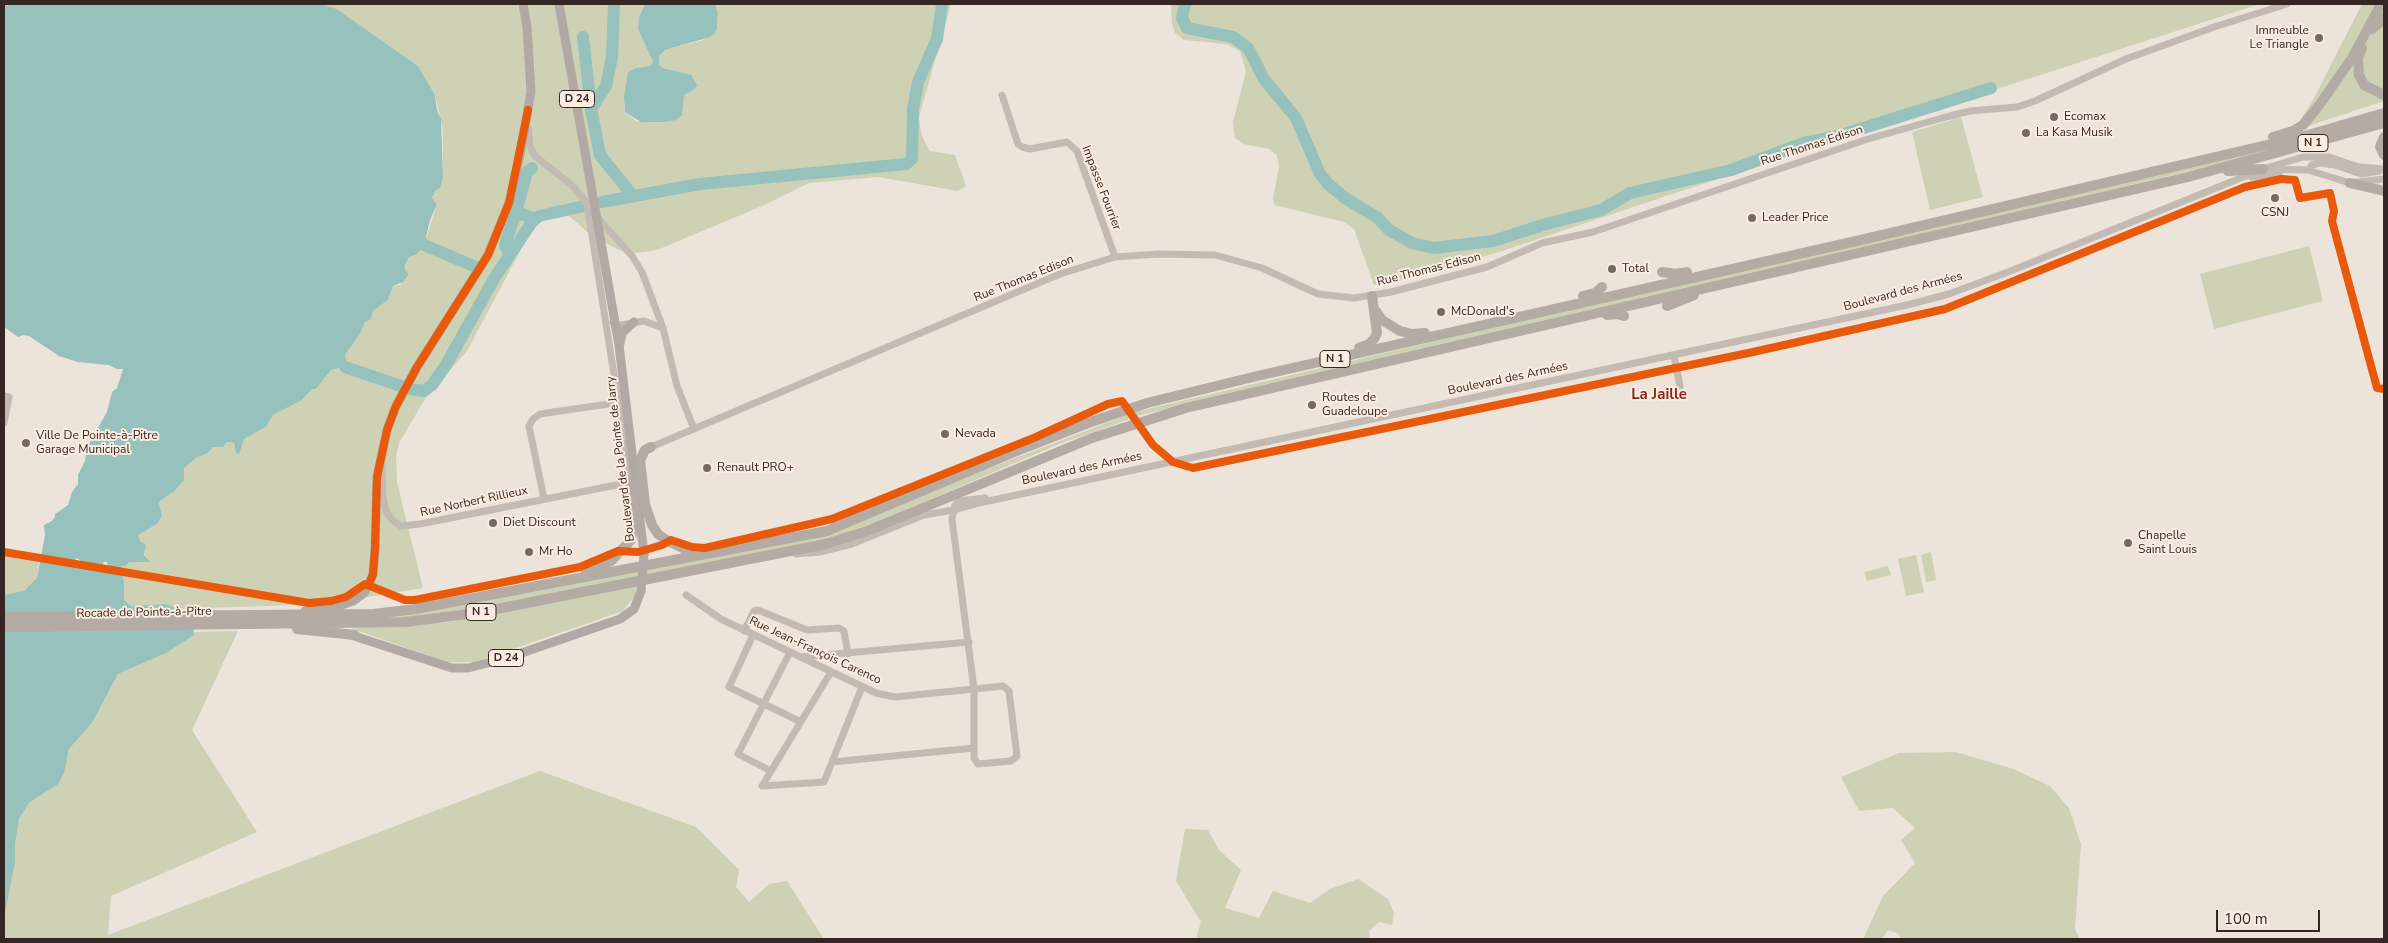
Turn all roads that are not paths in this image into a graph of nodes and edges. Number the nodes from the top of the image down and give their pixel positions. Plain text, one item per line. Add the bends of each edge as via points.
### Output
1 (523, 4) edge
2 (559, 4) edge
3 (2286, 4) edge
4 (2380, 4) edge
5 (2384, 18) edge
6 (1002, 95) dead end
7 (2384, 95) edge
8 (528, 110) junction
9 (2384, 113) edge
10 (2384, 123) edge
11 (2384, 138) edge
12 (2384, 156) edge
13 (2186, 164) junction
14 (2344, 168) junction
15 (2263, 169) junction
16 (2384, 169) edge
17 (2304, 170) junction
18 (2331, 175) junction
19 (2188, 177) junction
20 (2244, 178) junction
21 (2384, 179) edge
22 (2350, 183) junction
23 (2384, 191) edge
24 (595, 221) junction
25 (1116, 256) junction
26 (1767, 261) junction
27 (1662, 272) dead end
28 (1724, 283) junction
29 (1602, 287) dead end
30 (1372, 296) junction
31 (1667, 306) dead end
32 (604, 310) junction
33 (1375, 310) junction
34 (1522, 316) junction
35 (1624, 316) dead end
36 (634, 322) junction
37 (1496, 322) junction
38 (615, 326) junction
39 (663, 328) junction
40 (1527, 329) junction
41 (619, 345) junction
42 (1674, 356) junction
43 (1257, 376) junction
44 (1680, 386) dead end
45 (6, 396) edge
46 (623, 401) junction
47 (4, 422) edge
48 (694, 429) junction
49 (651, 447) joint
50 (382, 452) junction
51 (631, 482) junction
52 (544, 499) junction
53 (953, 510) junction
54 (710, 553) junction
55 (763, 557) junction
56 (498, 595) junction
57 (686, 595) dead end
58 (276, 614) junction
59 (4, 617) edge
60 (227, 622) junction
61 (285, 623) junction
62 (4, 629) edge
63 (744, 631) junction
64 (355, 635) junction
65 (753, 635) junction
66 (970, 642) junction
67 (790, 652) junction
68 (848, 654) junction
69 (801, 657) junction
70 (831, 672) junction
71 (862, 687) junction
72 (974, 689) junction
73 (764, 704) junction
74 (800, 722) junction
75 (974, 748) junction
76 (832, 762) junction
77 (771, 771) junction

1 - 8 main road, D 24 via 530,69
2 - 24 main road, Boulevard de la Pointe de Jarry / D 24
3 - 30 street, Rue Thomas Edison via 2136,55 2036,101 1958,114 1868,139 1593,232 1542,243 1487,267
4 - 13 highway via 2352,58 2303,125 2293,131
5 - 7 highway via 2377,22 2366,39 2358,58 2358,68 2364,85
6 - 25 street, Impasse Fourrier via 1018,144 1022,147 1030,149 1067,142 1077,151
8 - 24 street, D 24 via 532,151 582,195
8 - 50 main road, D 24 via 509,203 488,254 406,386 393,414
9 - 13 highway, N 1 via 2301,137
10 - 19 highway, N 1
11 - 12 highway via 2380,147
13 - 26 highway, N 1
14 - 16 street via 2361,174
14 - 17 street via 2320,163
14 - 18 street
15 - 16 street, Boulevard des Armées via 2318,156 2336,158 2359,167
15 - 17 street
15 - 19 highway
15 - 20 street, Boulevard des Armées
17 - 18 street
17 - 20 street, Boulevard des Armées
18 - 22 street
19 - 28 highway, N 1
20 - 42 street, Boulevard des Armées via 1948,294
21 - 22 street
22 - 23 highway
24 - 32 street, Boulevard de la Pointe de Jarry / D 24
24 - 38 main road, Boulevard de la Pointe de Jarry / D 24
24 - 39 street via 632,256 642,272
25 - 30 street, Rue Thomas Edison via 1215,255 1262,268 1318,294 1347,298
25 - 48 street, Rue Thomas Edison via 1060,274
26 - 27 highway via 1730,263 1676,274
26 - 34 highway, N 1
28 - 31 highway
28 - 40 highway, N 1
29 - 34 highway via 1595,293
30 - 33 highway
32 - 38 street
32 - 46 street, Boulevard de la Pointe de Jarry / D 24
33 - 37 highway via 1391,327 1409,334
33 - 43 highway via 1377,333 1369,344
34 - 37 highway, N 1
35 - 40 highway via 1615,314
36 - 38 street
36 - 39 street via 652,322
36 - 41 main road via 622,333
37 - 43 highway, N 1
38 - 41 main road, Boulevard de la Pointe de Jarry / D 24
39 - 48 street via 677,386
40 - 55 highway, N 1 via 1138,422 1038,459 847,539
41 - 46 main road, Boulevard de la Pointe de Jarry / D 24
42 - 44 street
42 - 53 street, Boulevard des Armées
43 - 54 highway, N 1 via 1147,403 1088,423 827,531
45 - 47 street
46 - 51 street, Boulevard de la Pointe de Jarry / D 24
46 - 52 street via 540,414 533,419 529,426
46 - 64 main road, Boulevard de la Pointe de Jarry / D 24, bridge via 644,554 641,591 634,610 620,619 482,665 452,668
48 - 49 street, Rue Thomas Edison
49 - 54 highway via 644,450 640,460 645,504 652,525 658,534 677,546
50 - 52 street, Rue Norbert Rillieux via 386,511 401,526
50 - 58 main road, D 24 via 375,501 373,574 364,593 339,606
51 - 52 street, Rue Norbert Rillieux
51 - 56 highway via 634,530 627,546 611,561 593,571
53 - 55 street, Boulevard des Armées via 924,515 852,544 828,550
53 - 66 street
54 - 56 highway, N 1
55 - 61 highway, N 1 via 440,619 345,624
56 - 58 highway, N 1 via 416,610 373,614
57 - 63 street, Rue Jean-François Carenco via 721,620
58 - 60 highway, Rocade de Pointe-à-Pitre / N 1
59 - 60 highway, Rocade de Pointe-à-Pitre / N 1
60 - 61 highway, Rocade de Pointe-à-Pitre / N 1
60 - 62 highway, Rocade de Pointe-à-Pitre / N 1
60 - 64 highway
61 - 64 main road, Boulevard de la Pointe de Jarry / D 24
63 - 65 street, Rue Jean-François Carenco
63 - 68 street via 754,611 758,610 807,630 839,628 844,631
65 - 67 street, Rue Jean-François Carenco
65 - 73 street via 729,686
66 - 68 street
66 - 72 street
67 - 69 street, Rue Jean-François Carenco
67 - 73 street
68 - 69 street
69 - 70 street, Rue Jean-François Carenco
70 - 71 street, Rue Jean-François Carenco
70 - 74 street
71 - 72 street, Rue Jean-François Carenco via 894,697
71 - 76 street
72 - 75 street
72 - 75 street, Rue Jean-François Carenco via 998,686 1007,689 1017,756 1011,761 978,764
73 - 74 street
73 - 77 street via 738,754
74 - 77 street
75 - 76 street
76 - 77 street via 824,782 762,786

